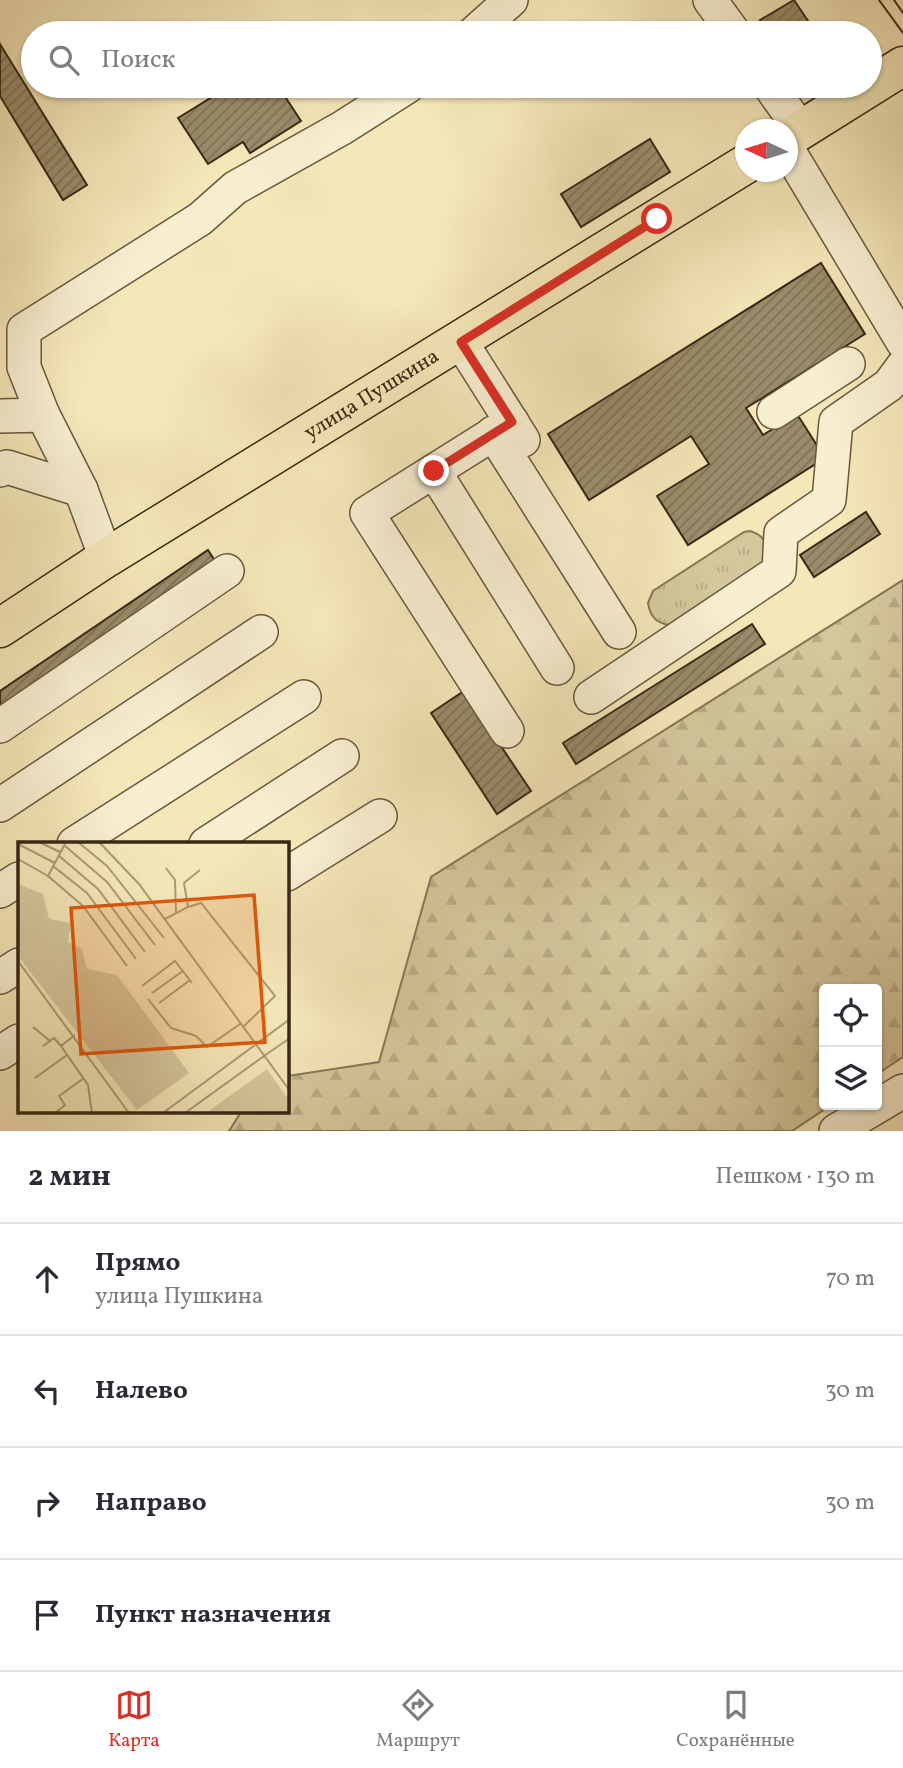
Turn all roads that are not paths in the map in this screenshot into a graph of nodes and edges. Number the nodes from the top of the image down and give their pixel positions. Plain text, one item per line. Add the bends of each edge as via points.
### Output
1 (512, 0) edge
2 (710, 0) edge
3 (488, 21) edge
4 (725, 21) edge
5 (903, 66) edge
6 (882, 80) edge
7 (389, 98) edge
8 (775, 98) edge
9 (854, 98) edge
10 (784, 119) edge
11 (798, 135) edge
12 (798, 150) edge
13 (735, 171) edge
14 (903, 341) edge
15 (461, 342) junction
16 (848, 365) dead end
17 (903, 366) edge
18 (814, 387) junction
19 (774, 412) dead end
20 (43, 415) junction
21 (0, 416) edge
22 (836, 422) junction
23 (511, 434) junction
24 (0, 470) edge
25 (434, 471) junction
26 (81, 490) junction
27 (106, 558) junction
28 (227, 571) dead end
29 (0, 628) edge
30 (261, 632) dead end
31 (619, 632) dead end
32 (557, 668) dead end
33 (304, 697) dead end
34 (591, 697) dead end
35 (0, 726) edge
36 (507, 730) dead end
37 (342, 756) dead end
38 (0, 805) edge
39 (380, 816) dead end
40 (77, 842) edge
41 (209, 842) edge
42 (289, 873) edge
43 (18, 880) edge
44 (0, 891) edge
45 (18, 966) edge
46 (0, 977) edge
47 (18, 1042) edge
48 (0, 1053) edge
49 (903, 1091) edge
50 (836, 1131) edge

1 - 3 street
2 - 4 street
5 - 6 main road
7 - 20 street via 235,188 200,219 24,330 24,367
8 - 10 street
9 - 11 main road
12 - 14 street
13 - 15 main road, улица Пушкина
15 - 23 street
15 - 27 main road, улица Пушкина
16 - 18 street
17 - 22 street via 889,384
18 - 19 street
18 - 22 street
20 - 21 street
20 - 26 street
22 - 34 street via 829,500 781,533 779,571
23 - 25 street
23 - 31 street
24 - 26 street via 7,467
25 - 32 street
25 - 36 street via 367,513
26 - 27 street
27 - 29 main road, улица Пушкина
28 - 35 street
30 - 38 street
33 - 40 street
37 - 41 street
39 - 42 street
43 - 44 street
45 - 46 street
47 - 48 street
49 - 50 street

